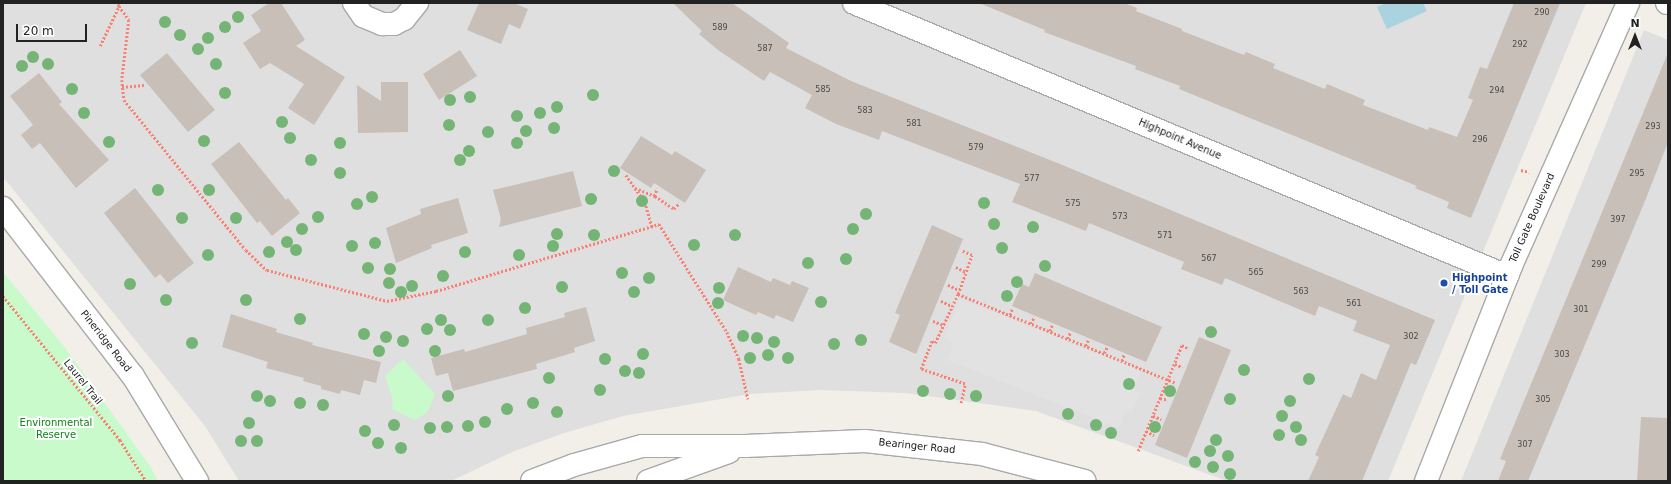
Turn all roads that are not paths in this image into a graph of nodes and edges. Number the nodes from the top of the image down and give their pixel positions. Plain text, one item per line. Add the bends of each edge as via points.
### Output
1 (354, 3) edge
2 (417, 3) edge
3 (854, 3) edge
4 (1628, 3) edge
5 (3, 208) edge
6 (1507, 276) junction
7 (745, 446) junction
8 (197, 481) edge
9 (532, 481) edge
10 (648, 481) edge
11 (1085, 481) edge
12 (1426, 481) edge

1 - 2 street via 363,16 382,24 394,24 404,19
3 - 6 street, Highpoint Avenue
4 - 6 street, Toll Gate Boulevard
5 - 8 street, Pineridge Road via 133,376
6 - 12 street, Toll Gate Boulevard
7 - 9 street, Bearinger Road via 642,446 574,465
7 - 10 street, Bearinger Road
7 - 11 street, Bearinger Road via 865,441 929,446 982,454

